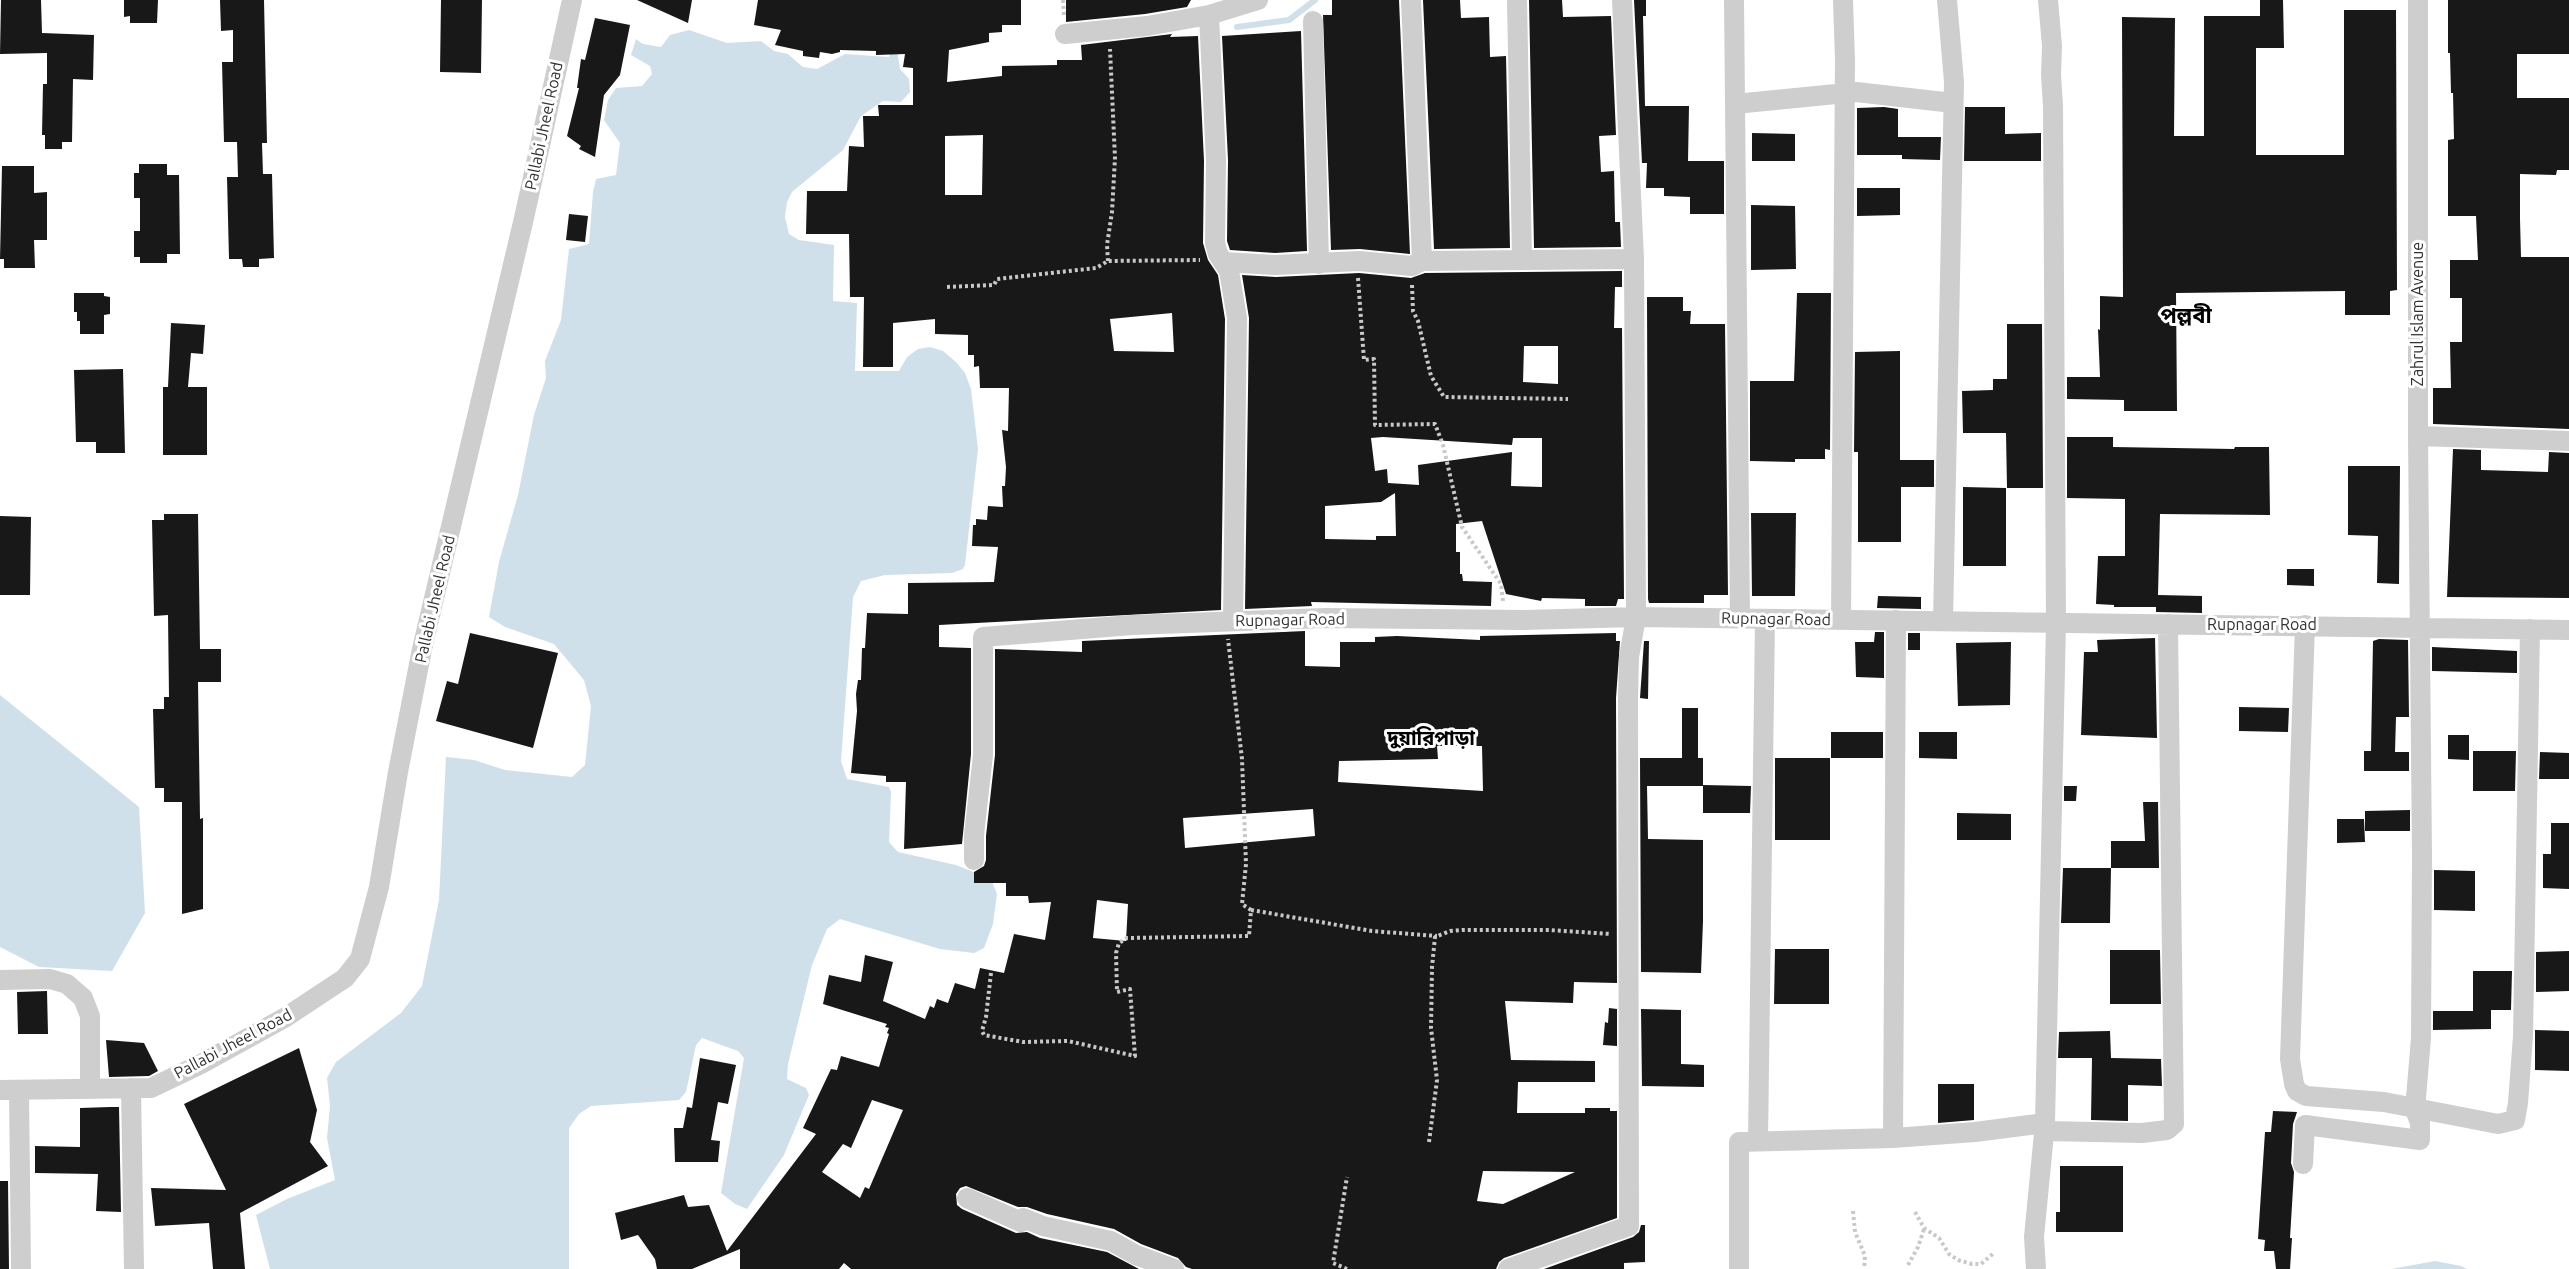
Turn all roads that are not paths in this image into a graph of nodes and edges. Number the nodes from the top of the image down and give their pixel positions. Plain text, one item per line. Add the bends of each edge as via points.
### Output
1 (572, 0) edge
2 (1258, 0) edge
3 (1411, 0) edge
4 (1517, 0) edge
5 (1622, 0) edge
6 (1734, 0) edge
7 (1843, 0) edge
8 (1947, 0) edge
9 (2048, 0) edge
10 (2418, 0) edge
11 (1209, 15) junction
12 (1313, 21) dead end
13 (1065, 34) dead end
14 (1845, 92) junction
15 (1953, 103) junction
16 (1735, 104) junction
17 (1634, 259) junction
18 (1522, 260) junction
19 (1223, 261) junction
20 (1417, 263) junction
21 (1319, 264) junction
22 (2418, 436) junction
23 (2569, 441) edge
24 (1636, 617) junction
25 (1740, 618) junction
26 (1765, 619) junction
27 (1841, 620) junction
28 (1229, 621) junction
29 (1896, 621) junction
30 (1943, 621) junction
31 (2056, 623) junction
32 (2168, 624) junction
33 (2306, 625) junction
34 (2420, 627) junction
35 (2530, 629) junction
36 (2569, 630) edge
37 (974, 860) dead end
38 (0, 980) edge
39 (141, 1088) junction
40 (90, 1089) junction
41 (9, 1090) edge
42 (2418, 1116) junction
43 (2045, 1127) junction
44 (1893, 1138) junction
45 (1758, 1141) junction
46 (2303, 1164) dead end
47 (967, 1198) dead end
48 (21, 1269) edge
49 (134, 1269) edge
50 (1174, 1269) edge
51 (1508, 1269) edge
52 (1739, 1269) edge
53 (2036, 1269) edge

1 - 39 street, Pallabi Jheel Road via 422,649 379,887 360,959 345,978 286,1017 201,1064
2 - 11 street
3 - 20 street
4 - 18 street
5 - 17 street
6 - 16 street
7 - 14 street
8 - 15 street
9 - 31 street via 2053,106
10 - 22 street, Zahrul Islam Avenue
11 - 13 street
11 - 19 street via 1216,161 1215,243
12 - 21 street
14 - 15 street
14 - 16 street
14 - 27 street
15 - 30 street
16 - 25 street
17 - 18 street
17 - 24 street
18 - 20 street
19 - 21 street
19 - 28 street via 1232,279 1237,318
20 - 21 street
22 - 23 street
22 - 34 street, Zahrul Islam Avenue
24 - 25 street, Rupnagar Road
24 - 28 street, Rupnagar Road
24 - 51 street via 1629,657 1629,1226
25 - 26 street, Rupnagar Road
26 - 27 street, Rupnagar Road
26 - 45 street
27 - 29 street, Rupnagar Road
28 - 37 street, Rupnagar Road via 983,637 983,754
29 - 30 street, Rupnagar Road
29 - 44 street
30 - 31 street, Rupnagar Road
31 - 32 street, Rupnagar Road
31 - 43 street
32 - 33 street, Rupnagar Road
32 - 43 street via 2174,1124 2167,1130 2142,1133
33 - 34 street, Rupnagar Road
33 - 42 street via 2290,1059 2294,1084 2297,1091 2307,1096 2384,1102
34 - 35 street, Rupnagar Road
34 - 42 street, Zahrul Islam Avenue
35 - 36 street, Rupnagar Road
35 - 42 street via 2523,1036 2515,1120 2498,1124
38 - 40 street via 50,979 67,984 83,998 90,1016
39 - 40 street
39 - 49 street
40 - 41 street
41 - 48 street
42 - 46 street via 2420,1140 2305,1125
43 - 44 street
43 - 53 street via 2034,1237
44 - 45 street
45 - 52 street via 1739,1142
47 - 50 street via 1021,1222 1023,1218 1111,1241

